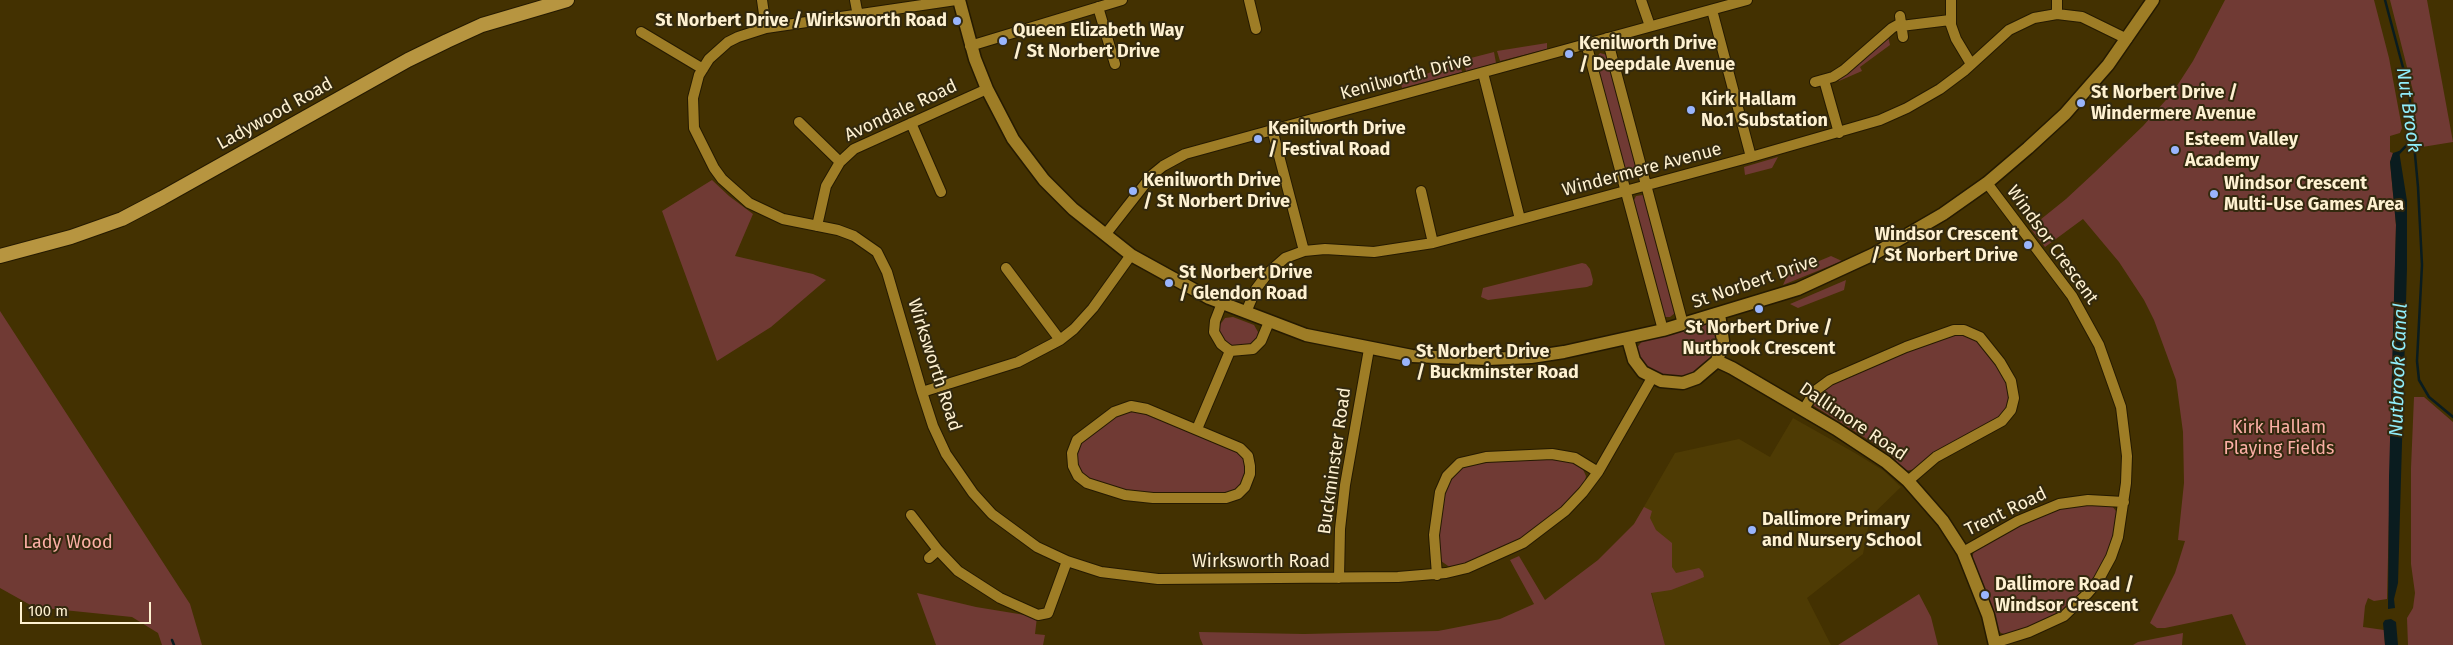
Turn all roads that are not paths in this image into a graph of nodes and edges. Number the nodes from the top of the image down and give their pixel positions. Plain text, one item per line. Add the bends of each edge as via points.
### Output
1 (567, 0) edge
2 (762, 0) edge
3 (856, 0) edge
4 (958, 0) edge
5 (1122, 0) edge
6 (1249, 0) edge
7 (1641, 0) edge
8 (1747, 0) edge
9 (1951, 0) edge
10 (2056, 0) edge
11 (2153, 0) edge
12 (1098, 7) junction
13 (1712, 10) junction
14 (2057, 14) junction
15 (858, 16) junction
16 (1950, 20) junction
17 (1650, 26) junction
18 (766, 28) junction
19 (1256, 28) dead end
20 (641, 32) dead end
21 (1607, 38) junction
22 (2127, 40) junction
23 (1586, 43) junction
24 (970, 46) junction
25 (1115, 64) dead end
26 (1972, 64) junction
27 (703, 69) junction
28 (1483, 73) junction
29 (987, 89) junction
30 (800, 122) dead end
31 (911, 123) junction
32 (1272, 129) junction
33 (1839, 133) junction
34 (1751, 157) junction
35 (840, 162) junction
36 (1987, 183) junction
37 (1646, 185) junction
38 (1421, 191) dead end
39 (1626, 191) junction
40 (941, 192) dead end
41 (1520, 219) junction
42 (817, 226) junction
43 (1104, 235) junction
44 (1433, 243) junction
45 (1304, 250) junction
46 (1131, 255) junction
47 (0, 256) edge
48 (1006, 268) dead end
49 (1222, 303) junction
50 (1246, 312) junction
51 (1719, 314) junction
52 (1269, 322) junction
53 (1683, 324) junction
54 (1663, 330) junction
55 (1628, 339) junction
56 (1060, 340) junction
57 (1369, 349) junction
58 (1230, 350) junction
59 (1717, 361) junction
60 (1652, 378) junction
61 (922, 392) junction
62 (1804, 409) junction
63 (1197, 429) junction
64 (1598, 472) junction
65 (1908, 481) junction
66 (2124, 502) junction
67 (911, 515) dead end
68 (938, 550) junction
69 (1963, 552) junction
70 (929, 558) dead end
71 (1067, 561) junction
72 (1437, 575) junction
73 (1339, 578) junction
74 (1994, 644) edge

1 - 47 main road, Ladywood Road via 482,25 408,60 122,219
2 - 18 street
3 - 15 street
4 - 15 street, Wirksworth Road
4 - 24 street, St Norbert Drive
5 - 12 street
6 - 19 street
7 - 17 street
8 - 13 street, Kenilworth Drive
9 - 16 street
10 - 14 street
11 - 22 street, St Norbert Drive
12 - 24 street
12 - 25 street
13 - 17 street, Kenilworth Drive
13 - 34 street
14 - 22 street, Windermere Avenue via 2092,20
14 - 26 street, Windermere Avenue via 2034,18 2009,30
15 - 18 street, Wirksworth Road
16 - 26 street via 1956,39
16 - 33 street via 1892,28 1852,64 1833,77 1820,81
17 - 21 street, Kenilworth Drive
18 - 27 street, Wirksworth Road via 728,42
20 - 27 street
21 - 23 street, Kenilworth Drive
21 - 37 street
22 - 36 street, St Norbert Drive via 2065,114
23 - 28 street, Kenilworth Drive
23 - 39 street
24 - 29 street, St Norbert Drive
26 - 33 street, Windermere Avenue via 1940,89 1907,108
27 - 42 street, Wirksworth Road via 696,85 693,113 698,138 714,168 749,203 783,219
28 - 32 street, Kenilworth Drive
28 - 41 street
29 - 31 street, Avondale Road
29 - 43 street, St Norbert Drive via 1013,139 1044,180
30 - 35 street
31 - 35 street, Avondale Road via 861,144
31 - 40 street
32 - 43 street, Kenilworth Drive via 1185,154 1163,166 1134,195
32 - 45 street
33 - 34 street, Windermere Avenue
34 - 37 street, Windermere Avenue
35 - 42 street, Avondale Road via 826,186
36 - 51 street, St Norbert Drive via 1943,214 1874,254 1798,289
36 - 66 street, Windsor Crescent via 2072,296 2105,358 2121,407 2126,437
37 - 39 street, Windermere Avenue
37 - 53 street
38 - 44 street
39 - 41 street, Windermere Avenue
39 - 54 street
41 - 44 street, Windermere Avenue
42 - 61 street, Wirksworth Road via 854,236 877,252
43 - 46 street, St Norbert Drive
44 - 45 street, Windermere Avenue via 1374,252 1325,248
45 - 50 street, Windermere Avenue via 1285,258 1268,272
46 - 49 street, St Norbert Drive via 1176,282
46 - 56 street via 1093,308
48 - 56 street
49 - 50 street, St Norbert Drive
49 - 58 street via 1214,332 1221,344
50 - 52 street, St Norbert Drive
51 - 53 street, St Norbert Drive
51 - 59 street via 1723,341
52 - 57 street, St Norbert Drive via 1306,335
52 - 58 street via 1261,342 1253,350
53 - 54 street, St Norbert Drive
54 - 55 street, St Norbert Drive
55 - 57 street, St Norbert Drive via 1531,357 1488,359 1412,356
55 - 60 street via 1634,360
56 - 61 street via 1018,362
57 - 73 street, Buckminster Road via 1345,484
58 - 63 street
59 - 60 street via 1704,373 1682,383
59 - 62 street, Dallimore Road
60 - 64 street, Wirksworth Road
61 - 71 street, Wirksworth Road via 946,454 973,493 1016,533
62 - 65 street, Dallimore Road via 1878,456
62 - 65 street via 1820,386 1906,347 1954,330 1980,336 2011,381 2014,398 2011,410 2002,421 1936,457
63 - 63 street via 1240,448 1248,456 1250,474 1246,487 1238,494 1226,498 1125,495 1087,483 1073,466 1072,453 1077,440 1123,407 1147,409
64 - 72 street, Wirksworth Road via 1565,511 1523,543 1486,561
64 - 72 street via 1575,458 1552,454 1486,457 1460,463 1447,476 1440,492 1434,535
65 - 69 street, Dallimore Road via 1943,521
66 - 69 street, Trent Road via 2088,500 2059,504 2018,521
66 - 74 street, Windsor Crescent via 2111,557 2087,594 2064,616 2050,624
67 - 68 street
68 - 70 street
68 - 71 street via 974,583 1021,608 1044,616 1052,605
69 - 74 street, Dallimore Road via 1988,615
71 - 73 street, Wirksworth Road via 1101,572 1143,578
72 - 73 street, Wirksworth Road

